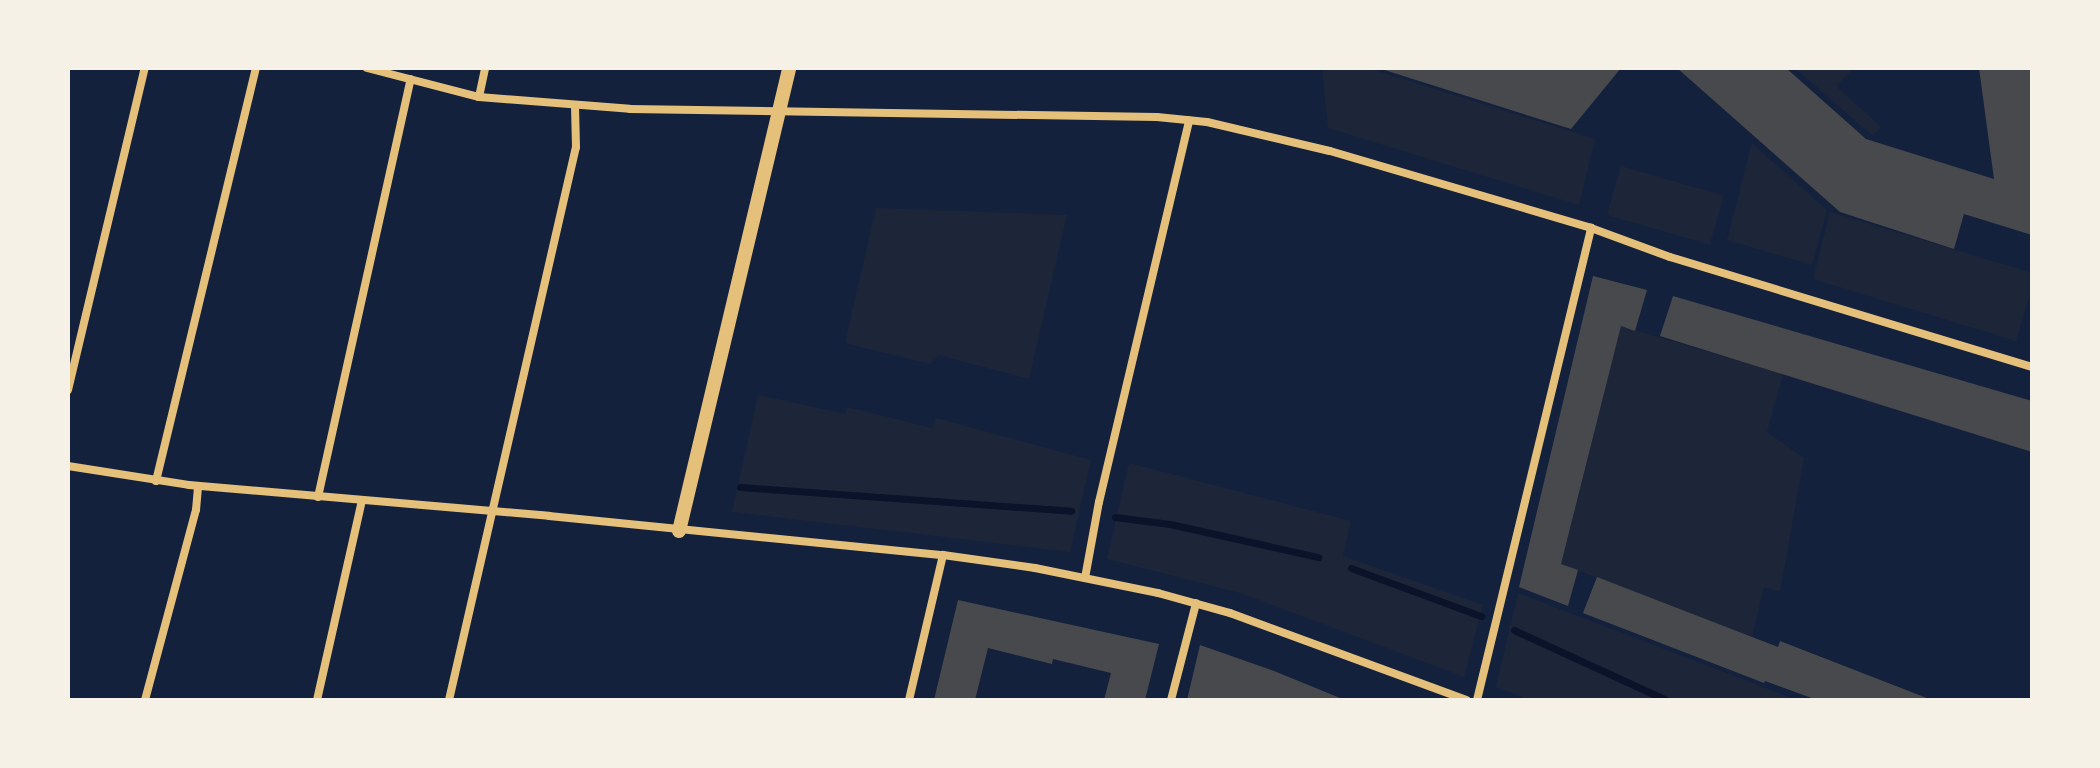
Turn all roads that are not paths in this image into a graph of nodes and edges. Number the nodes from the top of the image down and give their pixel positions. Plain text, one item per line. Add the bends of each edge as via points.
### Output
1 (145, 68) edge
2 (256, 68) edge
3 (367, 68) edge
4 (485, 68) edge
5 (789, 68) edge
6 (411, 79) junction
7 (479, 97) junction
8 (575, 105) junction
9 (778, 112) junction
10 (1189, 120) junction
11 (1591, 228) junction
12 (2032, 367) edge
13 (68, 390) edge
14 (68, 466) edge
15 (156, 481) junction
16 (198, 486) junction
17 (318, 497) junction
18 (362, 501) junction
19 (491, 512) junction
20 (679, 531) junction
21 (943, 555) junction
22 (1085, 578) junction
23 (1196, 603) junction
24 (145, 700) edge
25 (317, 700) edge
26 (449, 700) edge
27 (909, 700) edge
28 (1171, 700) edge
29 (1466, 700) edge
30 (1477, 700) edge

1 - 13 street
2 - 15 street
3 - 6 street
4 - 7 street
5 - 9 street
6 - 7 street
6 - 17 street
7 - 8 street
8 - 9 street
8 - 19 street via 576,147
9 - 10 street
9 - 20 street
10 - 11 street via 1330,151
10 - 22 street
11 - 12 street
11 - 30 street
14 - 15 street
15 - 16 street
16 - 17 street
16 - 24 street
17 - 18 street
18 - 19 street
18 - 25 street
19 - 20 street
19 - 26 street
20 - 21 street
21 - 22 street
21 - 27 street
22 - 23 street
23 - 28 street
23 - 29 street via 1289,632

